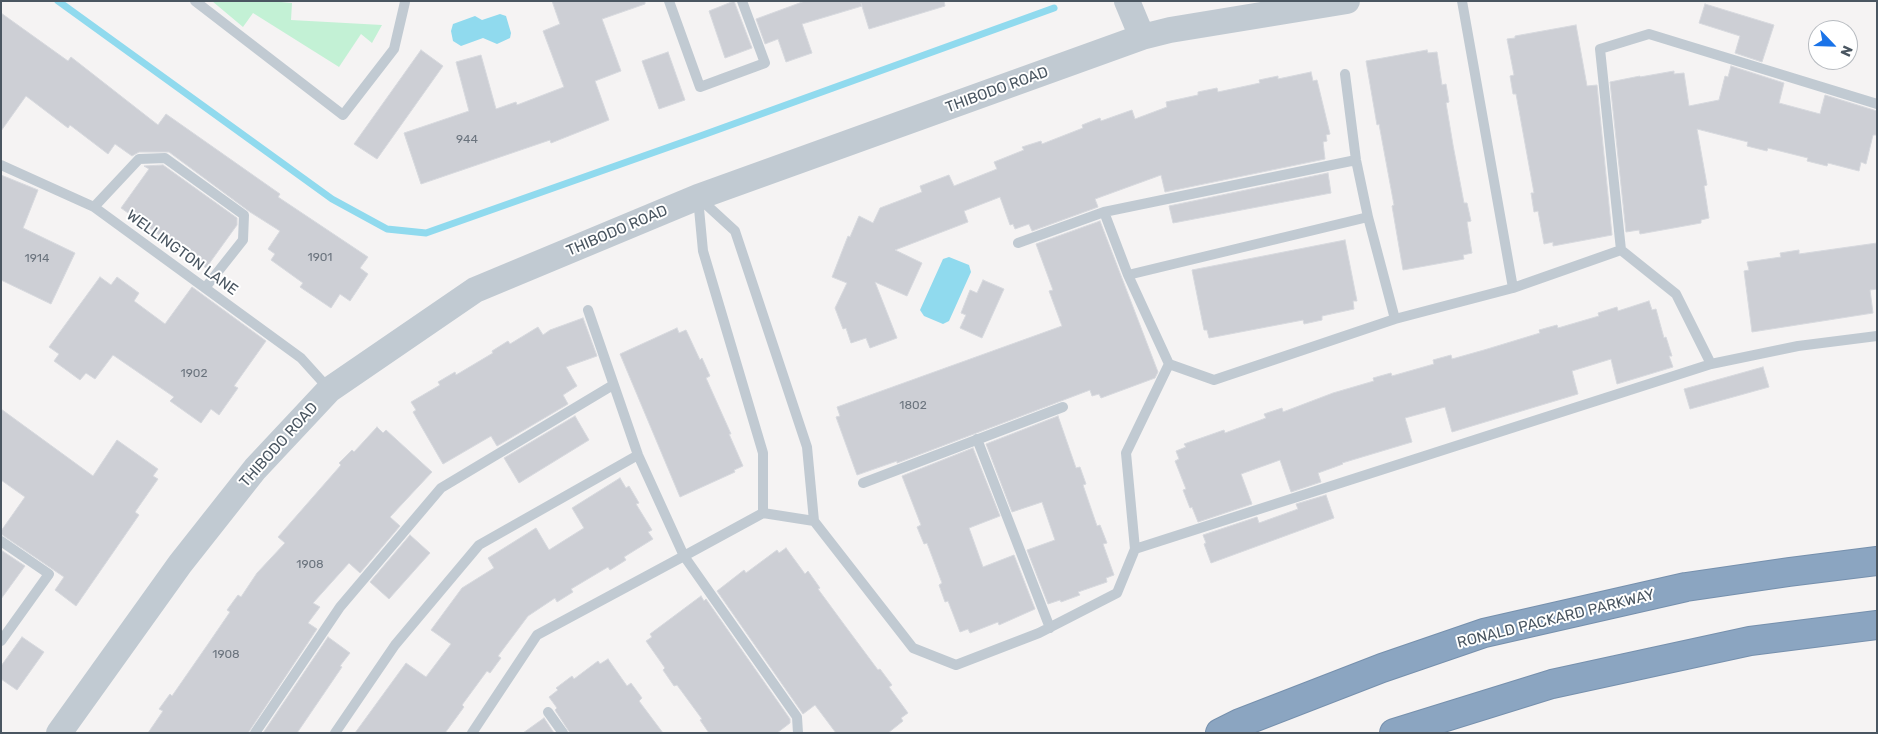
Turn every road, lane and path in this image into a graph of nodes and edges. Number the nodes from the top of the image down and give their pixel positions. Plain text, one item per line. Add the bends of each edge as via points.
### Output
1 (195, 1) edge
2 (669, 1) edge
3 (742, 1) edge
4 (1127, 1) edge
5 (1347, 1) edge
6 (1462, 1) edge
7 (405, 2) edge
8 (1142, 37) junction
9 (1345, 74) dead end
10 (1877, 104) edge
11 (1356, 160) junction
12 (1, 165) edge
13 (698, 198) junction
14 (94, 206) junction
15 (1104, 212) junction
16 (1368, 217) junction
17 (1018, 243) dead end
18 (1621, 250) junction
19 (1128, 275) junction
20 (205, 288) junction
21 (1513, 288) junction
22 (588, 310) dead end
23 (1395, 319) junction
24 (1877, 336) edge
25 (1170, 364) junction
26 (1711, 364) junction
27 (612, 385) junction
28 (329, 390) junction
29 (1063, 408) dead end
30 (977, 440) junction
31 (638, 454) junction
32 (863, 483) dead end
33 (763, 513) junction
34 (814, 521) junction
35 (1, 541) edge
36 (1135, 549) junction
37 (684, 556) junction
38 (1877, 561) edge
39 (1877, 625) edge
40 (1050, 628) junction
41 (1, 641) edge
42 (548, 712) dead end
43 (59, 733) edge
44 (255, 733) edge
45 (335, 733) edge
46 (472, 733) edge
47 (564, 733) edge
48 (798, 733) edge
49 (1220, 733) edge
50 (1394, 733) edge

1 - 7 lane via 343,115 394,49
2 - 3 lane via 700,87 765,63
4 - 8 street
5 - 8 street, THIBODO ROAD
6 - 21 lane
8 - 13 street, THIBODO ROAD
9 - 11 lane
10 - 18 lane via 1649,34 1600,50
11 - 15 lane
11 - 16 lane
12 - 14 lane, WELLINGTON LANE
13 - 28 street, THIBODO ROAD via 475,290
13 - 33 lane via 704,251 763,452
13 - 34 lane via 735,231 807,447
14 - 20 lane, WELLINGTON LANE
14 - 20 lane via 139,159 165,158 244,215 243,240
15 - 17 lane
15 - 19 lane
16 - 19 lane
16 - 23 lane
18 - 21 lane
18 - 26 lane via 1676,294
19 - 25 lane
20 - 28 lane, WELLINGTON LANE via 301,358
21 - 23 lane
22 - 27 lane
23 - 25 lane via 1214,380
24 - 26 lane via 1798,346
25 - 36 lane via 1126,453
26 - 36 lane
27 - 31 lane
27 - 44 lane via 440,488 340,608
28 - 43 street, THIBODO ROAD via 255,468 180,564
29 - 30 lane
30 - 32 lane
30 - 40 lane
31 - 37 lane
31 - 45 lane via 480,545 395,645
33 - 34 lane
33 - 37 lane
34 - 40 lane via 913,648 956,666
35 - 41 lane via 49,574
36 - 40 lane via 1117,593
37 - 46 lane via 537,635
37 - 48 lane via 797,717
38 - 49 highway, RONALD PACKARD PARKWAY via 1686,587 1484,633 1382,668
39 - 50 highway via 1750,641 1552,684
42 - 47 lane

